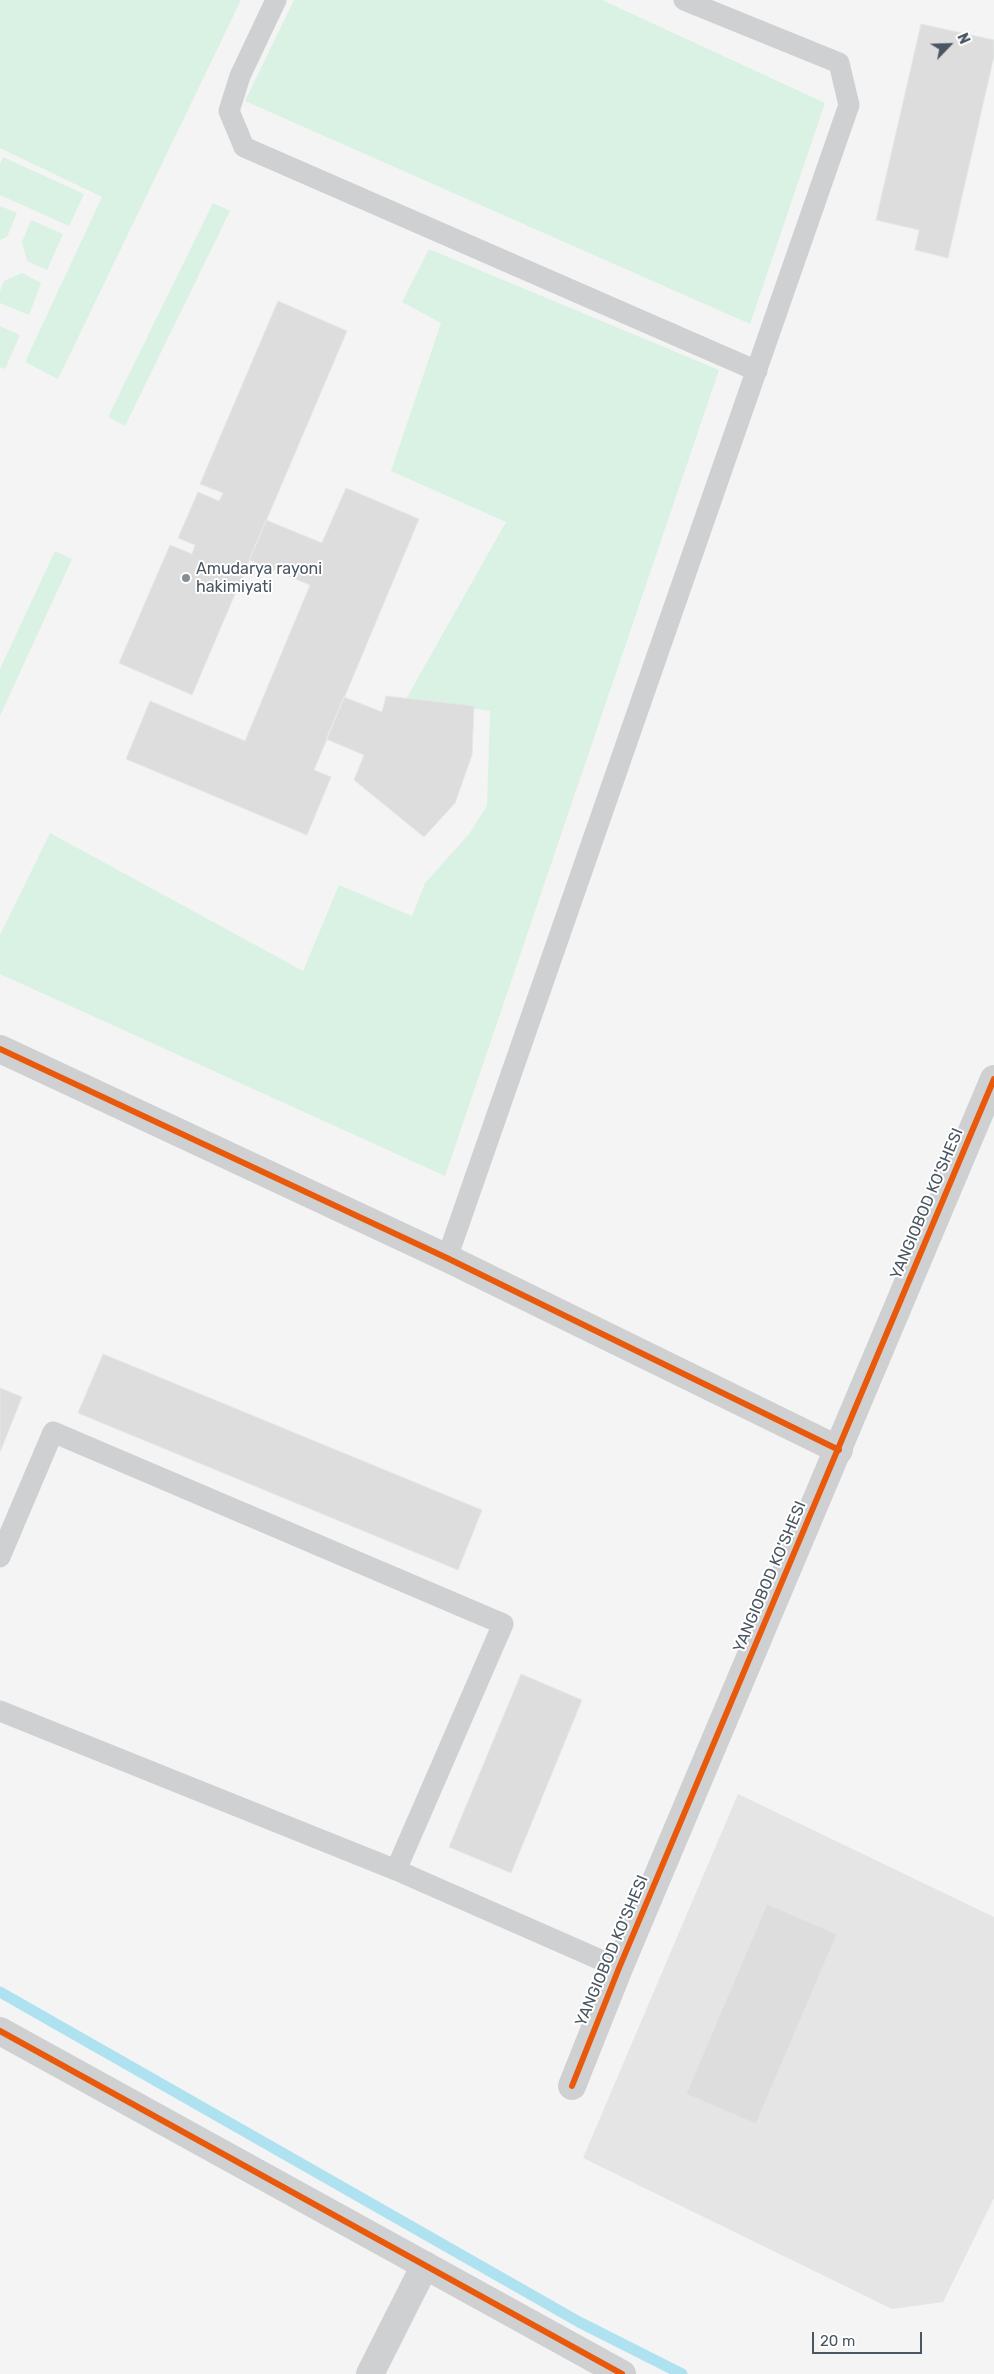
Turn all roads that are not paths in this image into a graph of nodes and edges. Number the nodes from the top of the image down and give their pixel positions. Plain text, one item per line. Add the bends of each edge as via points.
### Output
1 (276, 0) edge
2 (684, 0) edge
3 (757, 371) junction
4 (0, 1049) edge
5 (994, 1080) edge
6 (447, 1258) junction
7 (839, 1450) junction
8 (0, 1557) edge
9 (0, 1711) edge
10 (396, 1870) junction
11 (619, 1968) junction
12 (0, 2031) edge
13 (572, 2086) dead end
14 (425, 2265) junction
15 (370, 2374) edge
16 (622, 2374) edge

1 - 3 lane via 240,76 229,111 244,147
2 - 3 lane via 840,63 848,106
3 - 6 lane
4 - 6 street
5 - 7 street, YANGIOBOD KO'SHESI
6 - 7 street
7 - 11 street, YANGIOBOD KO'SHESI
8 - 10 lane via 53,1432 503,1624
9 - 10 lane
10 - 11 lane
11 - 13 street, YANGIOBOD KO'SHESI
12 - 14 street
14 - 15 street
14 - 16 street

